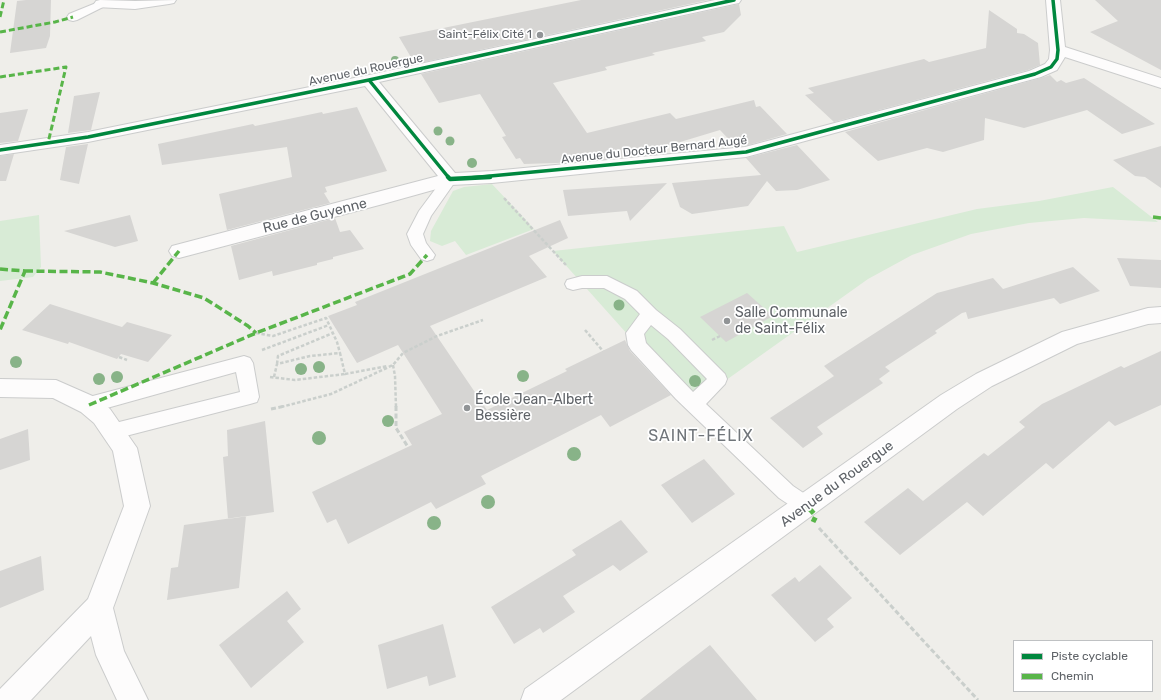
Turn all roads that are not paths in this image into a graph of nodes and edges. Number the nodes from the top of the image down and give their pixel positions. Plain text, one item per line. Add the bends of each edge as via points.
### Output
1 (169, 0) edge
2 (734, 0) edge
3 (1053, 0) edge
4 (101, 4) joint
5 (73, 17) dead end
6 (1058, 50) junction
7 (369, 80) junction
8 (1161, 83) edge
9 (0, 150) edge
10 (450, 179) junction
11 (179, 251) dead end
12 (427, 255) dead end
13 (578, 283) road end
14 (650, 314) junction
15 (1161, 315) edge
16 (0, 388) edge
17 (694, 403) junction
18 (89, 405) junction
19 (114, 431) junction
20 (810, 514) junction
21 (99, 608) junction
22 (10, 700) edge
23 (133, 700) edge
24 (536, 700) edge

1 - 4 street via 135,5
2 - 7 street, Avenue du Rouergue
3 - 6 street
4 - 5 lane
6 - 8 street
6 - 10 street, Avenue du Docteur Bernard Augé via 1057,59 1051,67 1035,74 746,152
7 - 9 street, Avenue du Rouergue via 88,137
7 - 10 street
10 - 11 street, Rue de Guyenne
10 - 12 lane via 424,215 415,234
13 - 14 lane via 607,282 631,295
14 - 17 lane via 635,332 637,345
14 - 17 lane via 674,334 718,379
15 - 20 street, Avenue du Rouergue via 1148,316 1070,338 984,380 949,402
16 - 18 street via 56,389
17 - 20 lane
18 - 19 street
18 - 19 lane via 244,363 250,397
19 - 21 street via 125,448 137,506
20 - 24 street, Avenue du Rouergue
21 - 22 street
21 - 23 street via 110,655

